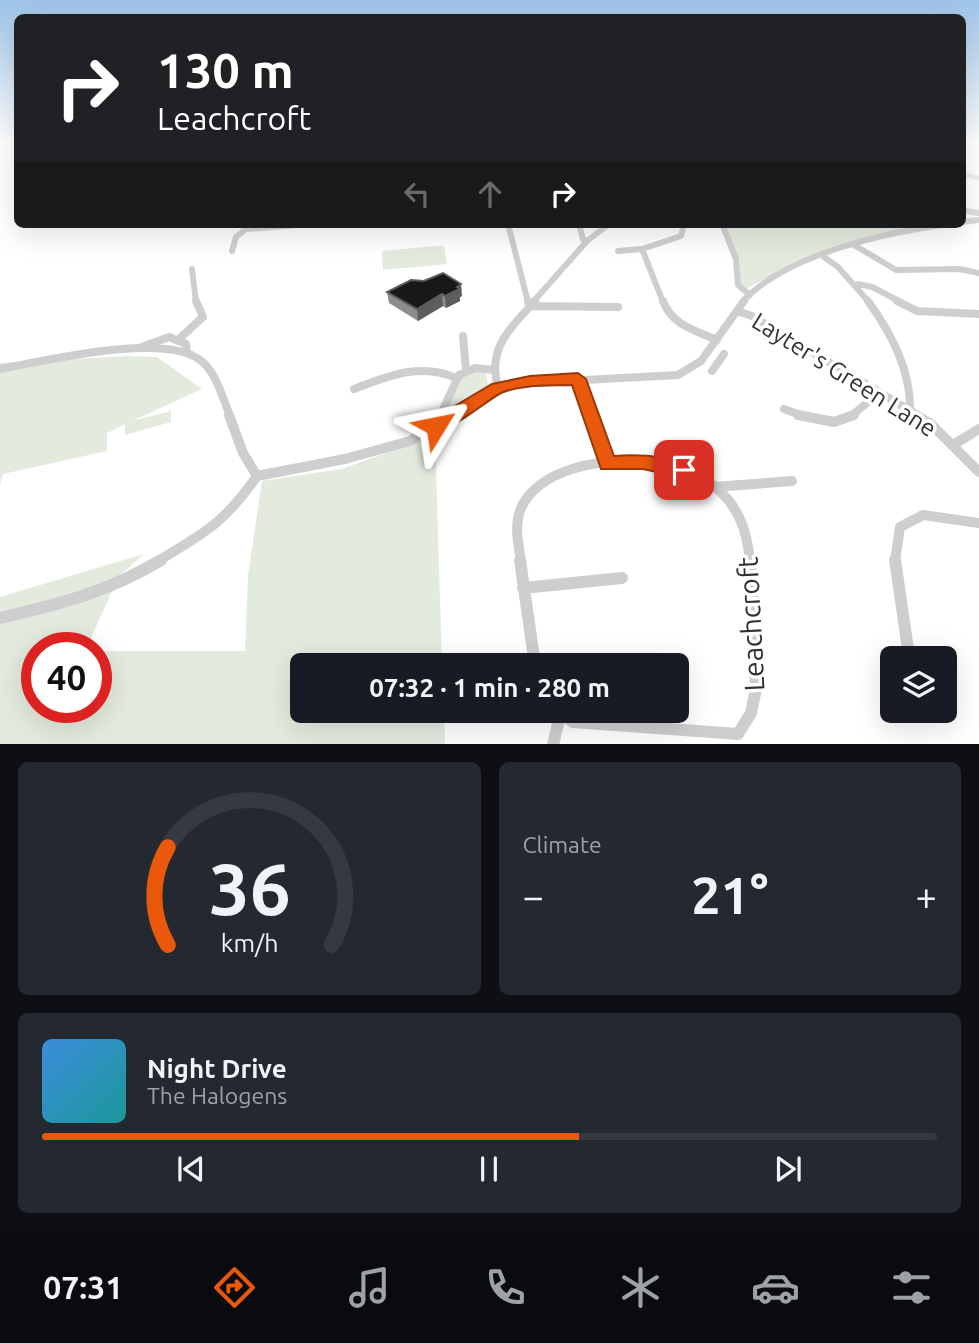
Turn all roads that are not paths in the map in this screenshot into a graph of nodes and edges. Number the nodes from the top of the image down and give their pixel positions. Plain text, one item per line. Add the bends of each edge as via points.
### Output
1 (242, 228) edge
2 (509, 228) edge
3 (580, 228) edge
4 (604, 228) edge
5 (683, 228) edge
6 (724, 228) edge
7 (924, 228) edge
8 (587, 241) junction
9 (854, 245) junction
10 (642, 249) junction
11 (232, 251) dead end
12 (618, 251) dead end
13 (824, 257) junction
14 (192, 269) dead end
15 (979, 273) edge
16 (858, 284) junction
17 (750, 295) junction
18 (529, 306) junction
19 (618, 307) dead end
20 (737, 311) junction
21 (979, 314) edge
22 (463, 336) dead end
23 (180, 338) junction
24 (717, 340) junction
25 (139, 348) junction
26 (187, 354) junction
27 (707, 356) junction
28 (0, 369) edge
29 (466, 370) junction
30 (493, 370) junction
31 (712, 371) dead end
32 (456, 378) junction
33 (578, 379) junction
34 (498, 388) junction
35 (354, 389) dead end
36 (878, 394) junction
37 (784, 409) dead end
38 (910, 411) junction
39 (436, 426) junction
40 (979, 429) edge
41 (953, 445) junction
42 (607, 464) junction
43 (979, 472) edge
44 (257, 476) junction
45 (792, 481) dead end
46 (715, 487) junction
47 (979, 523) edge
48 (622, 578) dead end
49 (523, 588) junction
50 (0, 618) edge
51 (908, 646) edge
52 (533, 653) edge
53 (556, 723) edge
54 (583, 723) edge
55 (741, 739) edge
56 (553, 744) edge

1 - 11 street
2 - 18 street
3 - 8 street
4 - 8 street
5 - 10 street via 681,236
6 - 17 street via 736,259 738,285
7 - 9 street via 879,235
8 - 18 street
9 - 13 street
9 - 15 street via 898,271 965,269
10 - 12 street
10 - 24 street via 668,314
13 - 16 street
13 - 17 street via 792,269
14 - 23 street via 195,305 203,317
16 - 21 street via 925,312
16 - 38 street via 903,366
17 - 20 street
18 - 19 street
18 - 30 street via 501,339
20 - 24 street
20 - 36 street, Layter's Green Lane
22 - 29 street
23 - 25 street via 167,336
23 - 26 street
24 - 27 street
25 - 26 street
25 - 28 street
26 - 44 street via 201,360 214,380 245,460
27 - 31 street via 722,357
27 - 33 street via 678,375
29 - 30 street
29 - 32 street
30 - 34 street
32 - 35 street via 408,370
32 - 39 street
33 - 34 street
33 - 42 street
34 - 39 street
36 - 37 street via 855,413 828,425
36 - 38 street, Layter's Green Lane
38 - 41 street, Layter's Green Lane
39 - 44 street via 397,445
40 - 41 street
41 - 43 street, Layter's Green Lane
42 - 46 street, Leachcroft via 643,461 669,466 696,474
42 - 49 street, Leachcroft via 556,475 523,499 516,529
44 - 50 street via 216,526 124,582 70,602
45 - 46 street
46 - 55 street, Leachcroft via 740,518 747,545 756,704
47 - 51 street via 923,515 900,527 894,555
48 - 49 street
49 - 52 street, Leachcroft
53 - 56 street
54 - 55 street, Leachcroft

